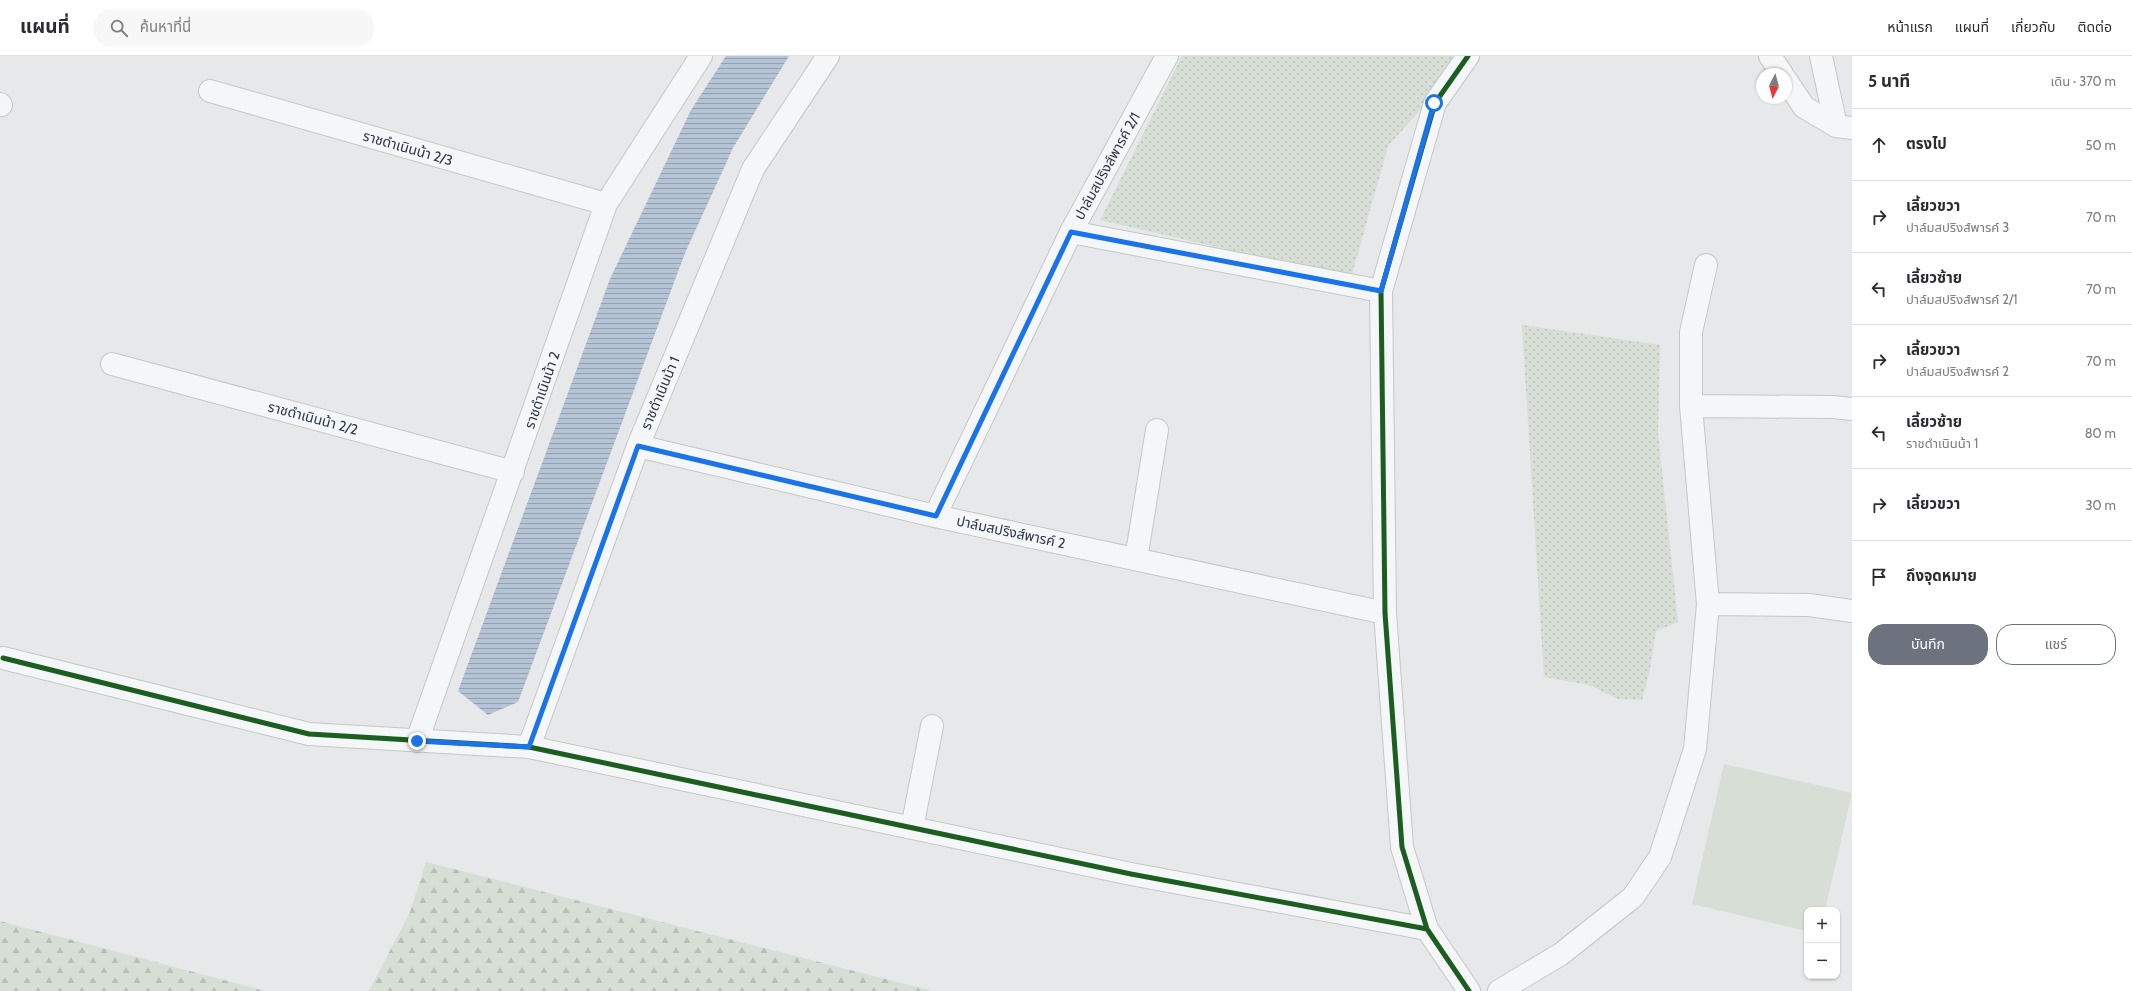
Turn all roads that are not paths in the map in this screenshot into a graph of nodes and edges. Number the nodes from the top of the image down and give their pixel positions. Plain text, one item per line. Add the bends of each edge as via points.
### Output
1 (701, 56) edge
2 (828, 56) edge
3 (1168, 56) edge
4 (1468, 56) edge
5 (1770, 56) edge
6 (1821, 56) edge
7 (1778, 68) edge
8 (1792, 89) edge
9 (210, 91) dead end
10 (1844, 127) edge
11 (606, 204) junction
12 (1071, 232) junction
13 (1706, 265) dead end
14 (1381, 291) junction
15 (112, 364) dead end
16 (1691, 406) junction
17 (1852, 409) edge
18 (1157, 430) dead end
19 (638, 446) junction
20 (513, 472) junction
21 (936, 516) junction
22 (1136, 559) junction
23 (1708, 604) junction
24 (1852, 611) edge
25 (1385, 613) junction
26 (4, 658) dead end
27 (932, 726) dead end
28 (417, 741) junction
29 (529, 747) junction
30 (912, 828) junction
31 (1427, 929) junction
32 (1469, 991) edge
33 (1499, 991) edge

1 - 11 street, ราชดำเนินน้า 2
2 - 19 street, ราชดำเนินน้า 1 via 753,169
3 - 12 street, ปาล์มสปริงส์พารค์ 2/1
4 - 14 street via 1434,103
5 - 7 street
6 - 10 street
8 - 10 street via 1804,107
9 - 11 street, ราชดำเนินน้า 2/3
11 - 20 street, ราชดำเนินน้า 2
12 - 14 street
12 - 21 street, ปาล์มสปริงส์พารค์ 2/1
13 - 16 street via 1691,332
14 - 25 street
15 - 20 street, ราชดำเนินน้า 2/2
16 - 17 street
16 - 23 street
18 - 22 street
19 - 21 street, ปาล์มสปริงส์พารค์ 2
19 - 29 street, ราชดำเนินน้า 1
20 - 28 street, ราชดำเนินน้า 2
21 - 22 street, ปาล์มสปริงส์พารค์ 2
22 - 25 street, ปาล์มสปริงส์พารค์ 2
23 - 24 street via 1809,605
23 - 33 street via 1695,749 1660,857 1633,898 1561,954
25 - 31 street via 1402,847
26 - 28 street via 309,734
27 - 30 street
28 - 29 street
29 - 30 street
30 - 31 street via 1131,874
31 - 32 street

